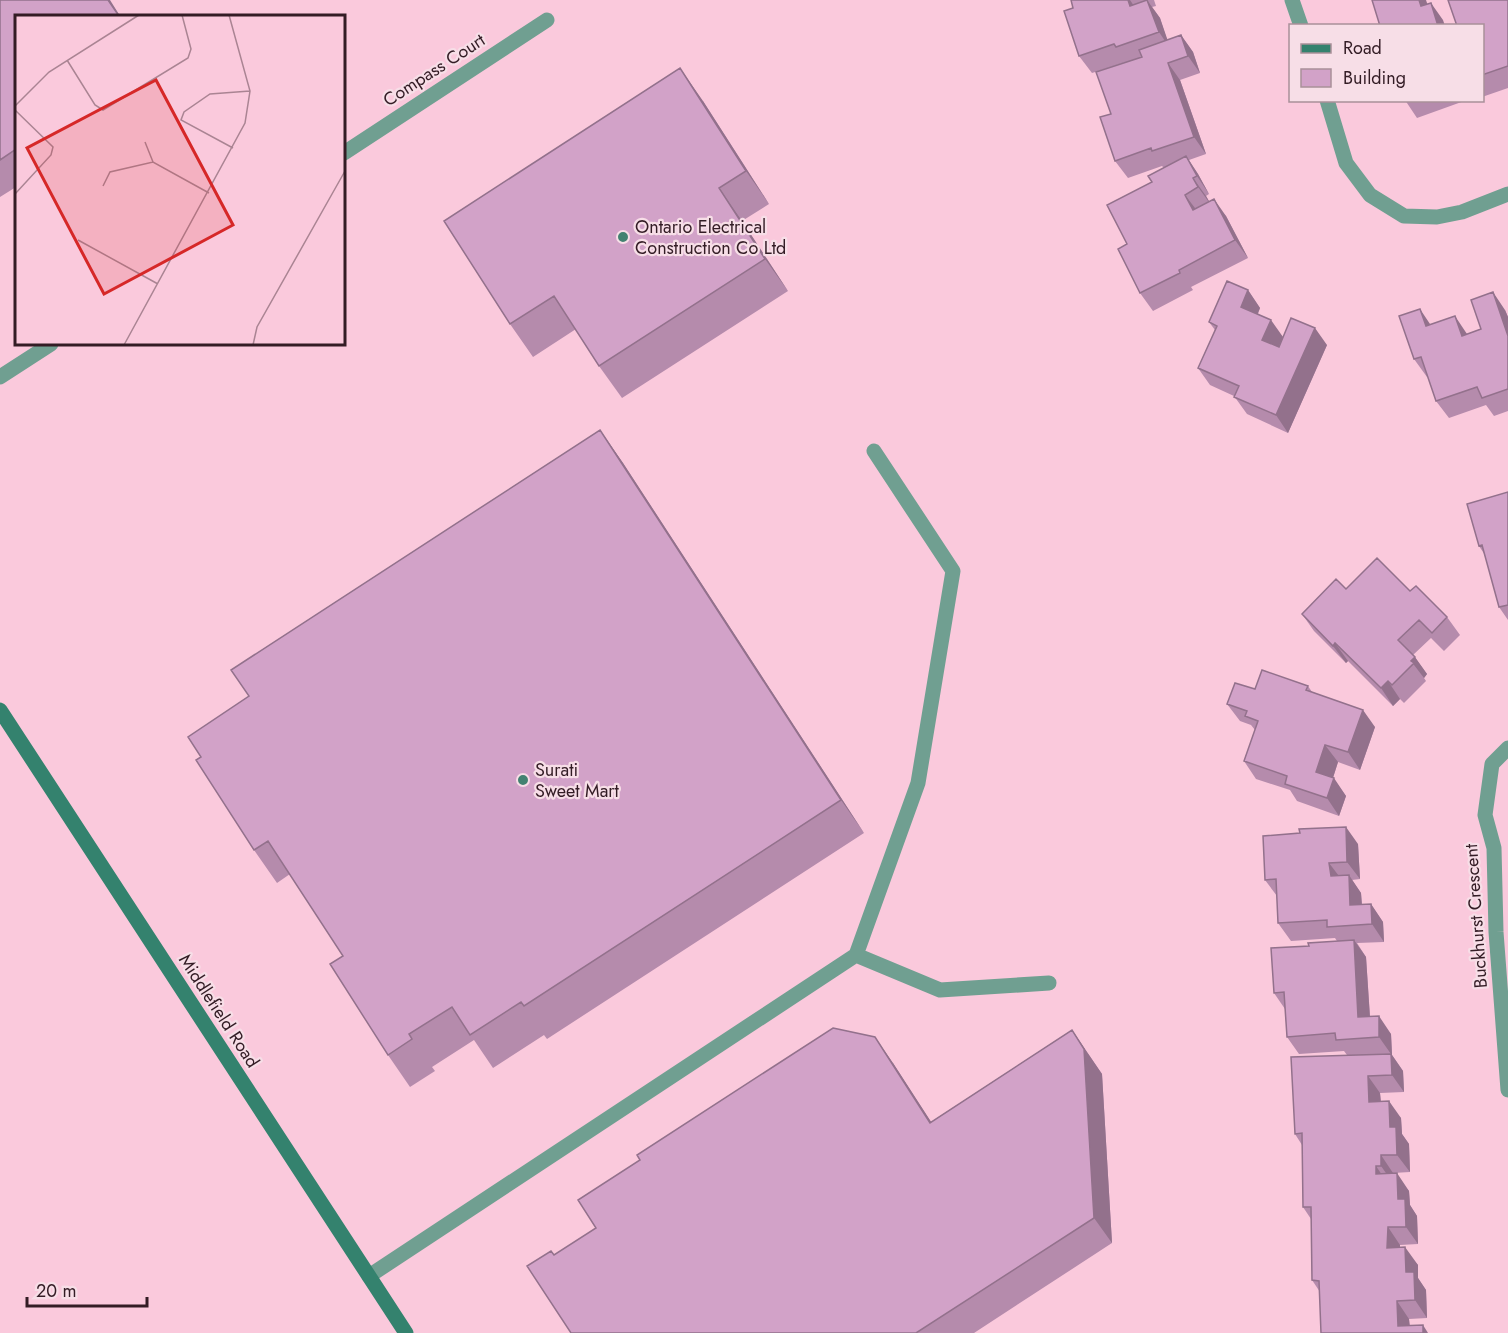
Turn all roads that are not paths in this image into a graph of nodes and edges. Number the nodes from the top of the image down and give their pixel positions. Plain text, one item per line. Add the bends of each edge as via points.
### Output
1 (1292, 0) edge
2 (547, 20) dead end
3 (1300, 24) edge
4 (1328, 102) edge
5 (345, 152) edge
6 (1508, 194) edge
7 (49, 345) edge
8 (0, 377) edge
9 (873, 451) dead end
10 (0, 710) edge
11 (1508, 748) edge
12 (856, 956) junction
13 (1049, 983) dead end
14 (1508, 1090) edge
15 (369, 1276) junction
16 (406, 1333) edge

1 - 3 street
2 - 5 street, Compass Court
4 - 6 street via 1346,163 1370,195 1404,216 1437,217 1462,212
7 - 8 street
9 - 12 street via 953,571 918,783
10 - 15 main road, Middlefield Road
11 - 14 street, Buckhurst Crescent via 1492,764 1485,815 1494,848
12 - 13 street via 940,990
12 - 15 street
15 - 16 main road, Middlefield Road

